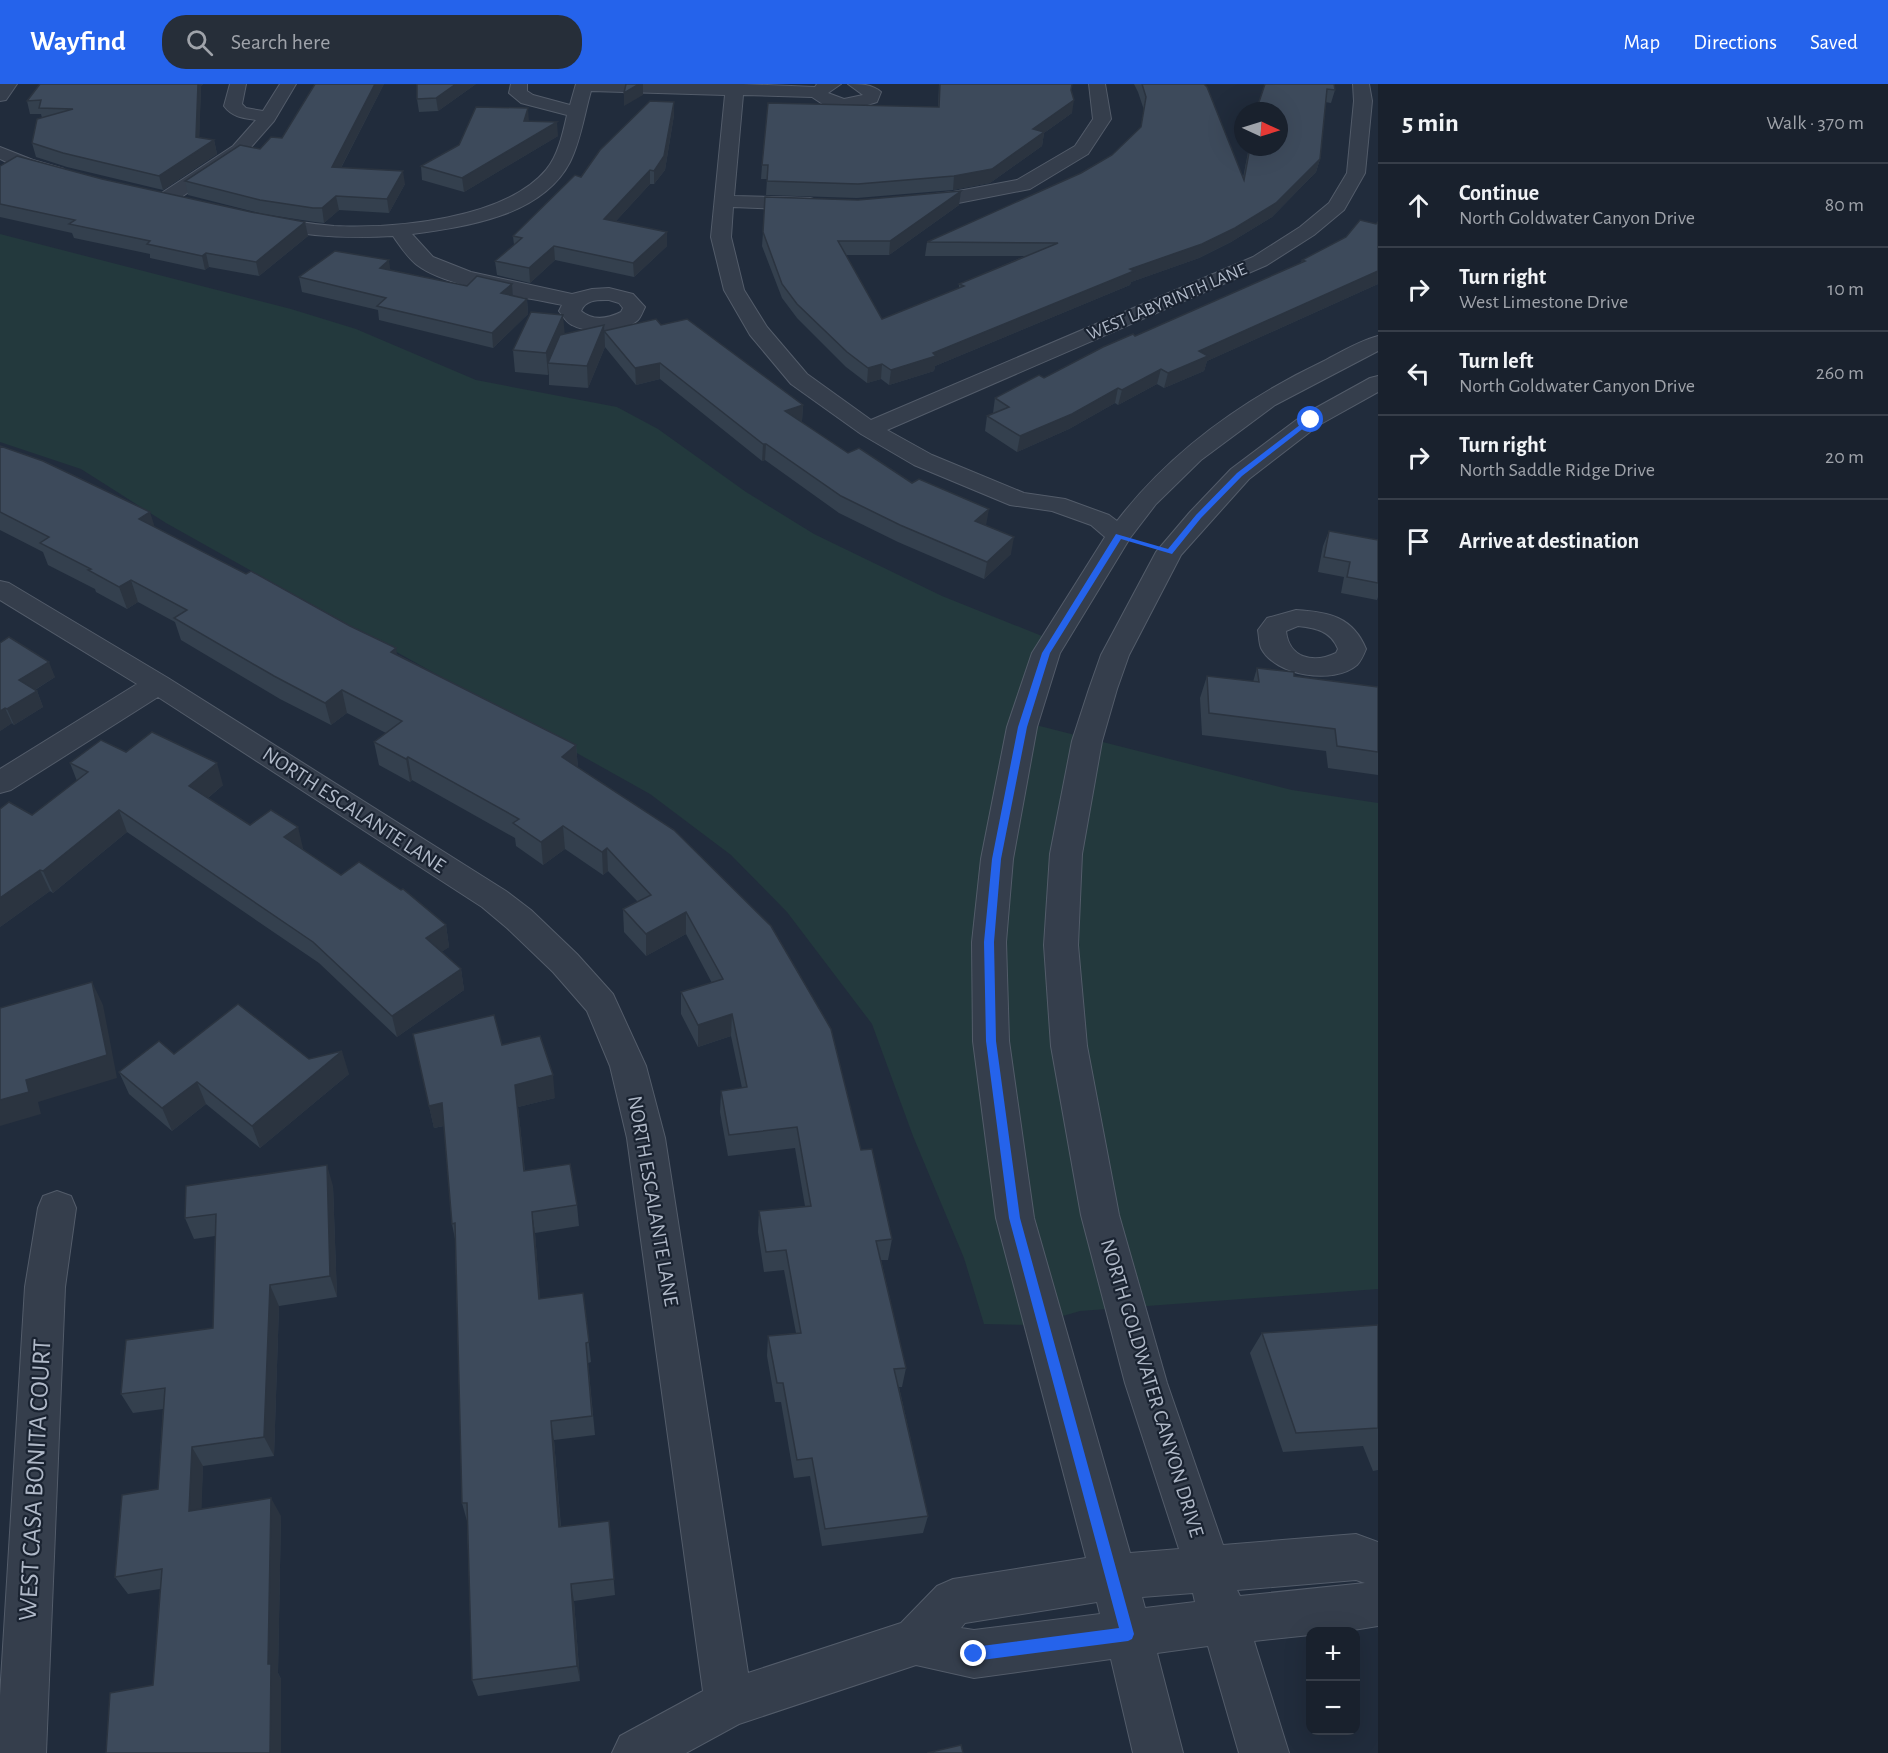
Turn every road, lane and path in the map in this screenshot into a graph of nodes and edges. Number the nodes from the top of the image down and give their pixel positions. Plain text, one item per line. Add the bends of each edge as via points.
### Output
1 (9, 84) edge
2 (238, 84) edge
3 (288, 84) edge
4 (519, 84) edge
5 (856, 84) edge
6 (1097, 84) edge
7 (1361, 84) edge
8 (584, 85) edge
9 (734, 87) edge
10 (826, 88) edge
11 (0, 96) edge
12 (576, 112) junction
13 (268, 117) junction
14 (0, 152) edge
15 (1356, 173) junction
16 (1378, 176) edge
17 (75, 177) edge
18 (144, 193) edge
19 (167, 198) junction
20 (724, 201) junction
21 (900, 202) edge
22 (189, 203) edge
23 (824, 204) edge
24 (245, 216) edge
25 (399, 230) junction
26 (575, 301) dead end
27 (1378, 343) edge
28 (1378, 383) edge
29 (869, 429) junction
30 (1144, 544) junction
31 (0, 589) edge
32 (158, 684) junction
33 (0, 783) edge
34 (57, 1208) dead end
35 (1378, 1565) edge
36 (1208, 1568) junction
37 (1114, 1577) junction
38 (1378, 1601) edge
39 (1224, 1621) junction
40 (1128, 1634) junction
41 (916, 1642) junction
42 (729, 1703) junction
43 (21, 1753) edge
44 (637, 1753) edge
45 (1158, 1753) edge
46 (1264, 1753) edge

1 - 11 street
2 - 13 street via 233,106 242,112
3 - 13 street
4 - 12 street via 518,93 528,99
5 - 10 street via 872,92 871,98 860,103 828,101 819,95
6 - 21 street via 1102,119 1082,150 1023,186
7 - 15 street, WEST LABYRINTH LANE
8 - 9 street
8 - 12 street
9 - 10 street
9 - 20 street
12 - 25 street via 553,176 527,196 465,219
13 - 19 street via 239,150
14 - 17 street via 26,164
15 - 16 street
15 - 29 street, WEST LABYRINTH LANE via 1336,206 1307,231 1260,261
18 - 19 street
19 - 22 street
20 - 23 street
20 - 29 street via 721,237 734,290 758,330 800,379
24 - 25 street via 289,227 346,232
25 - 26 street via 430,264 467,277
27 - 30 street, NORTH GOLDWATER CANYON DRIVE via 1276,395 1192,455 1147,498
28 - 30 street, NORTH GOLDWATER CANYON DRIVE via 1311,420 1248,467 1199,517
29 - 30 street via 923,460 1019,500 1038,517 1088,534
30 - 36 street, NORTH GOLDWATER CANYON DRIVE via 1087,741 1066,854 1061,945 1069,1046 1100,1215 1146,1383
30 - 37 street, NORTH GOLDWATER CANYON DRIVE via 1046,653 1022,727 997,859 989,942 991,1041 1015,1218
31 - 32 street, NORTH ESCALANTE LANE
32 - 33 street
32 - 42 street, NORTH ESCALANTE LANE via 494,899 542,941 601,1004 628,1066 646,1138
34 - 43 street, WEST CASA BONITA COURT via 45,1287
35 - 36 street via 1356,1557
36 - 37 street
36 - 39 street, NORTH GOLDWATER CANYON DRIVE
37 - 40 street, NORTH GOLDWATER CANYON DRIVE
37 - 41 street via 953,1602
38 - 39 street via 1373,1605
39 - 40 street
39 - 46 street, NORTH GOLDWATER CANYON DRIVE
40 - 41 street via 974,1654
40 - 45 street, NORTH GOLDWATER CANYON DRIVE
41 - 42 street
42 - 44 street

